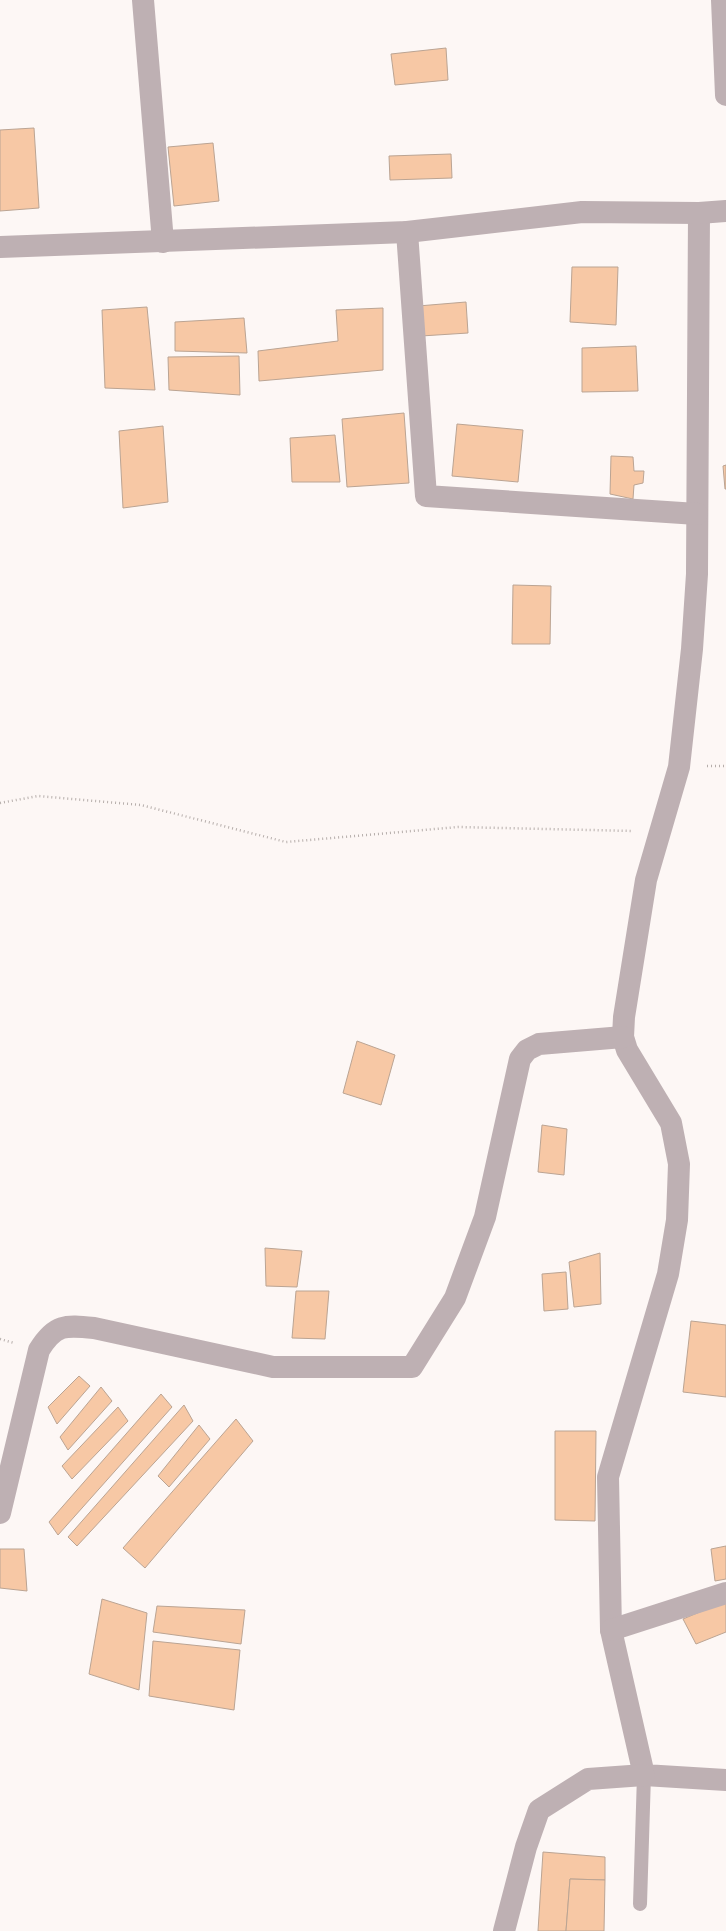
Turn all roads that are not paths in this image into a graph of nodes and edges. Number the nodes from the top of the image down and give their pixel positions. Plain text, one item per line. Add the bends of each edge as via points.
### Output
1 (143, 0) edge
2 (722, 0) edge
3 (726, 95) edge
4 (726, 211) edge
5 (699, 213) junction
6 (407, 232) junction
7 (163, 242) junction
8 (0, 247) edge
9 (697, 514) junction
10 (623, 1037) junction
11 (0, 1513) edge
12 (726, 1593) edge
13 (611, 1630) junction
14 (644, 1775) junction
15 (726, 1780) edge
16 (640, 1904) dead end
17 (504, 1931) edge

1 - 7 street
2 - 3 street
4 - 5 street
5 - 6 street via 582,212
5 - 9 street
6 - 7 street
6 - 9 street via 426,496
7 - 8 street
9 - 10 street via 697,574 692,649 679,766 646,880
10 - 11 street via 539,1044 527,1050 520,1059 485,1217 455,1298 412,1367 273,1367 94,1328 66,1326 48,1335 39,1350
10 - 13 street via 627,1050 671,1123 679,1164 678,1220 668,1274 608,1477
12 - 13 street
13 - 14 street
14 - 15 street
14 - 16 lane
14 - 17 street via 588,1779 539,1810 526,1847

